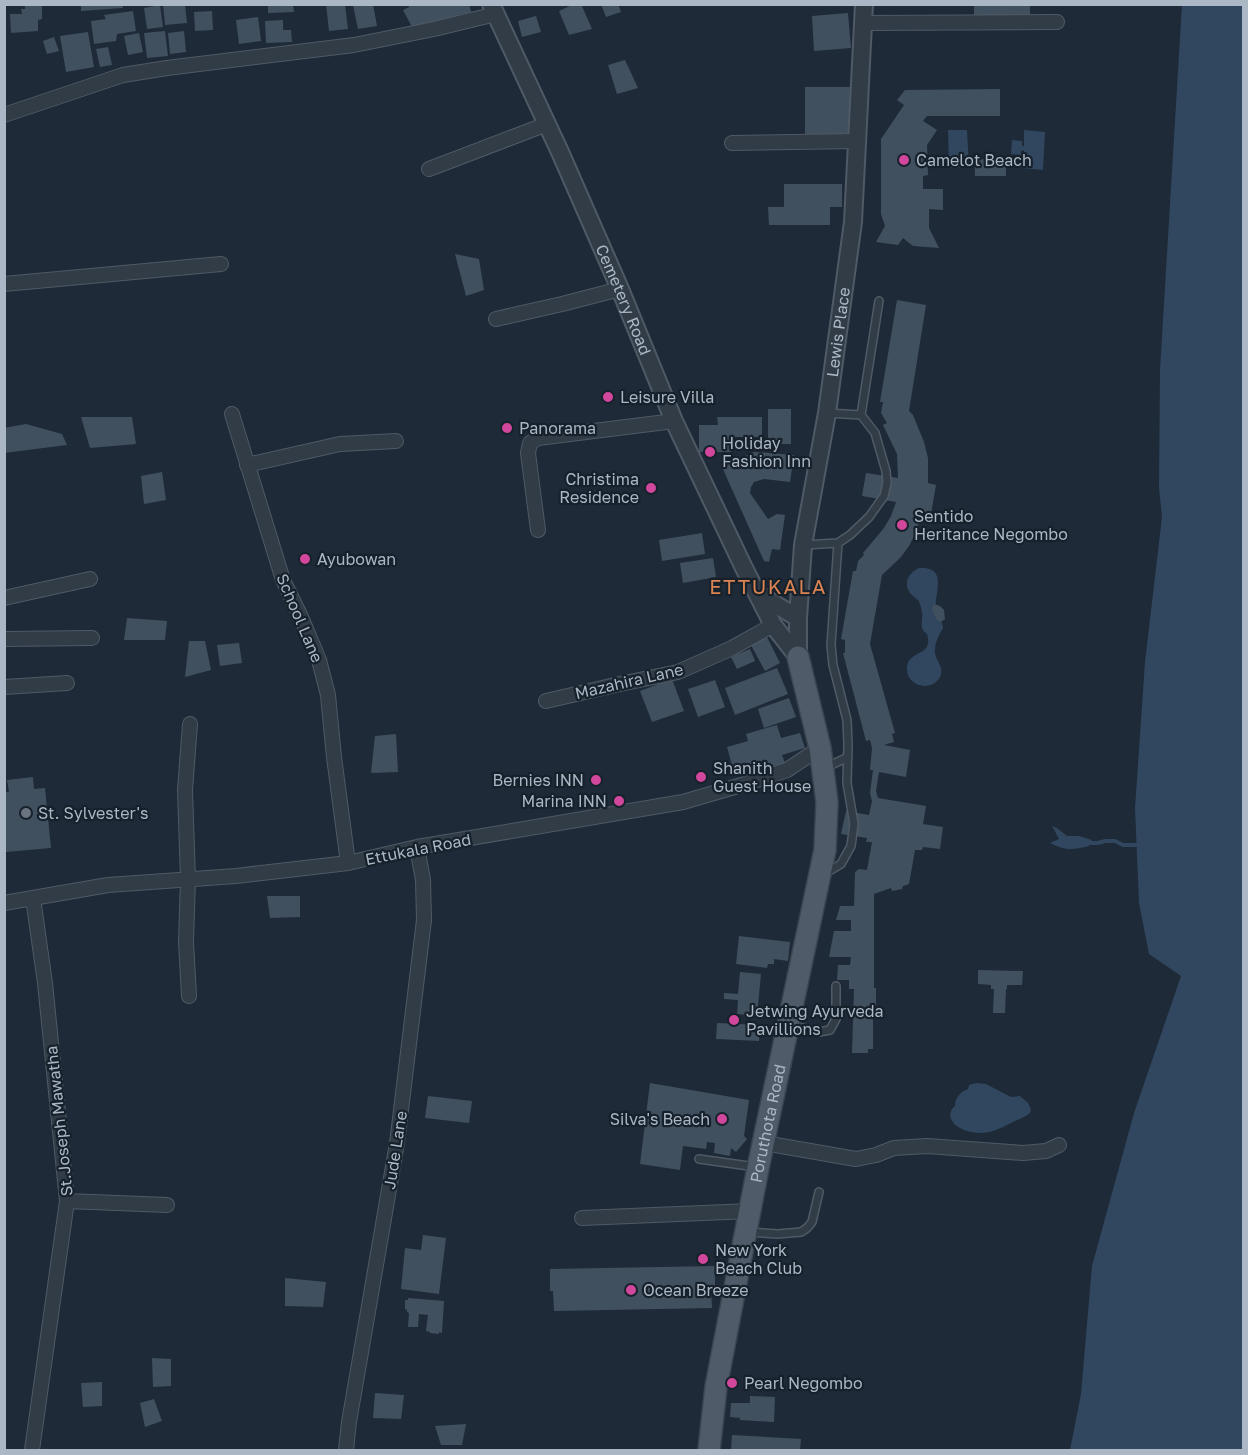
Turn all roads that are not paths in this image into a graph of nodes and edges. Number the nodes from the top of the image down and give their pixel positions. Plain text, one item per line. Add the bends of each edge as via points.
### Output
1 (864, 4) edge
2 (494, 9) edge
3 (1057, 22) dead end
4 (863, 23) junction
5 (4, 115) edge
6 (547, 124) junction
7 (857, 141) junction
8 (732, 143) dead end
9 (429, 169) dead end
10 (221, 264) dead end
11 (4, 284) edge
12 (620, 289) junction
13 (879, 301) dead end
14 (496, 320) dead end
15 (827, 413) junction
16 (232, 414) dead end
17 (861, 415) junction
18 (674, 421) junction
19 (396, 441) dead end
20 (247, 465) junction
21 (538, 530) dead end
22 (838, 543) junction
23 (803, 545) junction
24 (90, 579) dead end
25 (757, 593) junction
26 (4, 598) edge
27 (798, 618) junction
28 (773, 625) junction
29 (92, 638) dead end
30 (4, 639) edge
31 (798, 657) junction
32 (67, 683) dead end
33 (4, 687) edge
34 (546, 701) dead end
35 (190, 724) dead end
36 (848, 757) junction
37 (822, 759) junction
38 (417, 847) junction
39 (348, 863) junction
40 (819, 877) junction
41 (188, 879) junction
42 (33, 898) junction
43 (4, 903) edge
44 (836, 986) dead end
45 (189, 996) dead end
46 (789, 1024) junction
47 (764, 1143) junction
48 (1059, 1145) dead end
49 (699, 1159) dead end
50 (758, 1168) junction
51 (819, 1192) dead end
52 (67, 1201) junction
53 (167, 1205) dead end
54 (751, 1211) junction
55 (582, 1218) dead end
56 (747, 1232) junction
57 (32, 1450) edge
58 (346, 1450) edge
59 (709, 1450) edge

1 - 4 street, Lewis Place
2 - 5 street via 434,29 354,45 123,75
2 - 6 street, Cemetery Road
3 - 4 street
4 - 7 street, Lewis Place
6 - 9 street
6 - 12 street, Cemetery Road
7 - 8 street
7 - 15 street, Lewis Place via 853,222
10 - 11 street
12 - 14 street
12 - 18 street, Cemetery Road
13 - 17 lane
15 - 17 lane
15 - 23 street, Lewis Place
16 - 20 street, School Lane
17 - 22 lane via 874,433 887,483 884,496 869,517
18 - 21 street via 538,438 530,444
18 - 25 street, Cemetery Road
19 - 20 street via 340,444
20 - 39 street, School Lane via 283,580 319,660 328,695
22 - 23 lane
22 - 36 lane via 831,645 847,720
23 - 27 street, Lewis Place
24 - 26 street
25 - 27 street, Cemetery Road
25 - 28 street, Cemetery Road
27 - 31 street, Lewis Place
28 - 31 street, Cemetery Road
28 - 34 street, Mazahira Lane via 678,672
29 - 30 street
31 - 37 main road, Poruthota Road
32 - 33 street
35 - 41 street via 185,790
36 - 37 lane
36 - 40 lane via 847,783 854,824 851,846 841,864
37 - 38 street, Ettukala Road via 683,802
37 - 40 main road, Poruthota Road via 827,802 825,850
38 - 39 street, Ettukala Road
38 - 58 street, Jude Lane via 423,880 423,931 397,1143
39 - 41 street, Ettukala Road
40 - 46 main road, Poruthota Road
41 - 42 street, Ettukala Road via 108,885
41 - 45 street
42 - 43 street, Ettukala Road
42 - 52 street, St.Joseph Mawatha
44 - 46 lane via 836,1019 830,1030 819,1032
46 - 47 main road, Poruthota Road
47 - 48 street via 856,1159 894,1148 927,1146 1023,1153 1046,1151
47 - 50 main road, Poruthota Road
49 - 50 lane
50 - 54 main road, Poruthota Road
51 - 56 lane via 812,1222 801,1232
52 - 53 street
52 - 57 street, St.Joseph Mawatha
54 - 55 street
54 - 56 main road, Poruthota Road
56 - 59 main road, Poruthota Road via 716,1388

